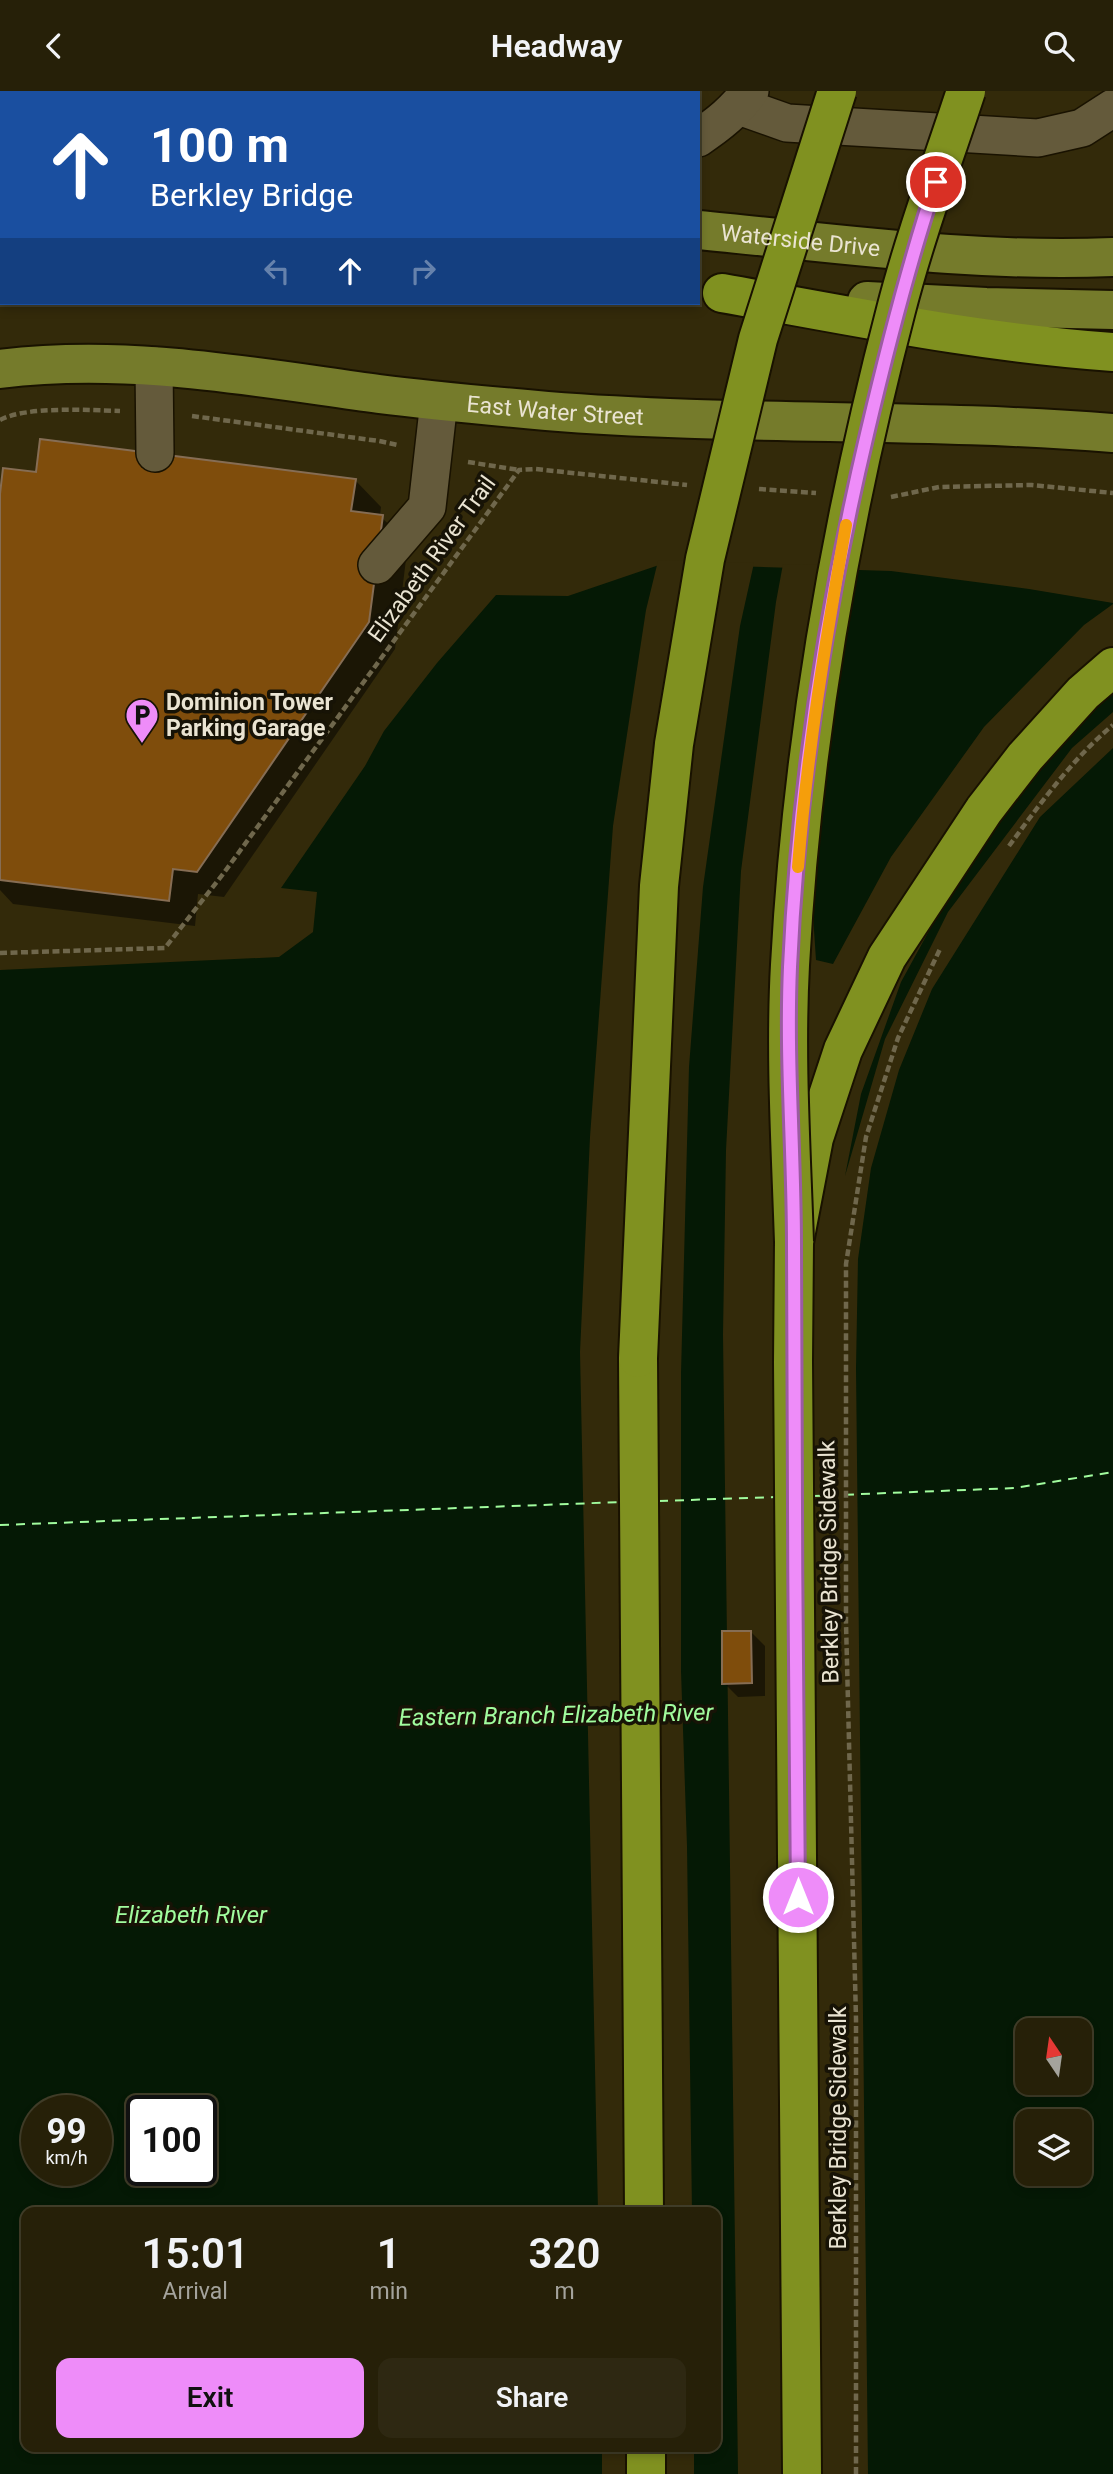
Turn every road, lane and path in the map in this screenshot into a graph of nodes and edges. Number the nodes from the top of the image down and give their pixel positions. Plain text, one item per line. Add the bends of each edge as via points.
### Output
1 (837, 91) edge
2 (966, 91) edge
3 (744, 99) edge
4 (1113, 108) edge
5 (700, 137) edge
6 (700, 230) edge
7 (1113, 257) edge
8 (710, 292) edge
9 (1113, 310) edge
10 (1113, 352) edge
11 (154, 366) junction
12 (0, 369) edge
13 (439, 401) junction
14 (156, 413) junction
15 (0, 420) edge
16 (1113, 433) edge
17 (155, 453) dead end
18 (432, 453) junction
19 (519, 470) junction
20 (698, 486) dead end
21 (753, 489) dead end
22 (822, 493) dead end
23 (1113, 493) edge
24 (891, 497) dead end
25 (377, 565) dead end
26 (1113, 667) edge
27 (1113, 725) edge
28 (1005, 850) dead end
29 (942, 947) dead end
30 (0, 953) edge
31 (794, 1242) junction
32 (644, 2207) edge
33 (646, 2452) edge
34 (646, 2474) edge
35 (802, 2474) edge
36 (856, 2474) edge

1 - 32 highway, bridge via 758,339 705,559 674,744 659,886 638,1358
2 - 31 highway, bridge via 896,309 850,506 825,640 803,805 790,966
3 - 4 street via 787,123 1038,138 1082,128
3 - 5 street
6 - 7 main road, Waterside Drive via 873,249
8 - 9 main road
8 - 10 highway via 986,340
11 - 12 main road, East Water Street via 83,363
11 - 13 main road, East Water Street
11 - 14 street
13 - 16 main road, East Water Street via 637,416 962,424
13 - 18 street
14 - 15 path via 37,411
14 - 17 street
14 - 18 path via 379,441
18 - 19 path
18 - 25 street via 427,507
19 - 20 path, Elizabeth River Trail
19 - 30 path, Elizabeth River Trail via 165,948
21 - 22 path
23 - 24 path via 1032,485 939,487
26 - 31 highway, bridge via 1083,693 984,810 887,957 843,1049 814,1138
27 - 28 path
29 - 36 path, Berkley Bridge Sidewalk via 898,1038 866,1137 846,1264 846,1623 856,2019
31 - 35 highway
33 - 34 highway

